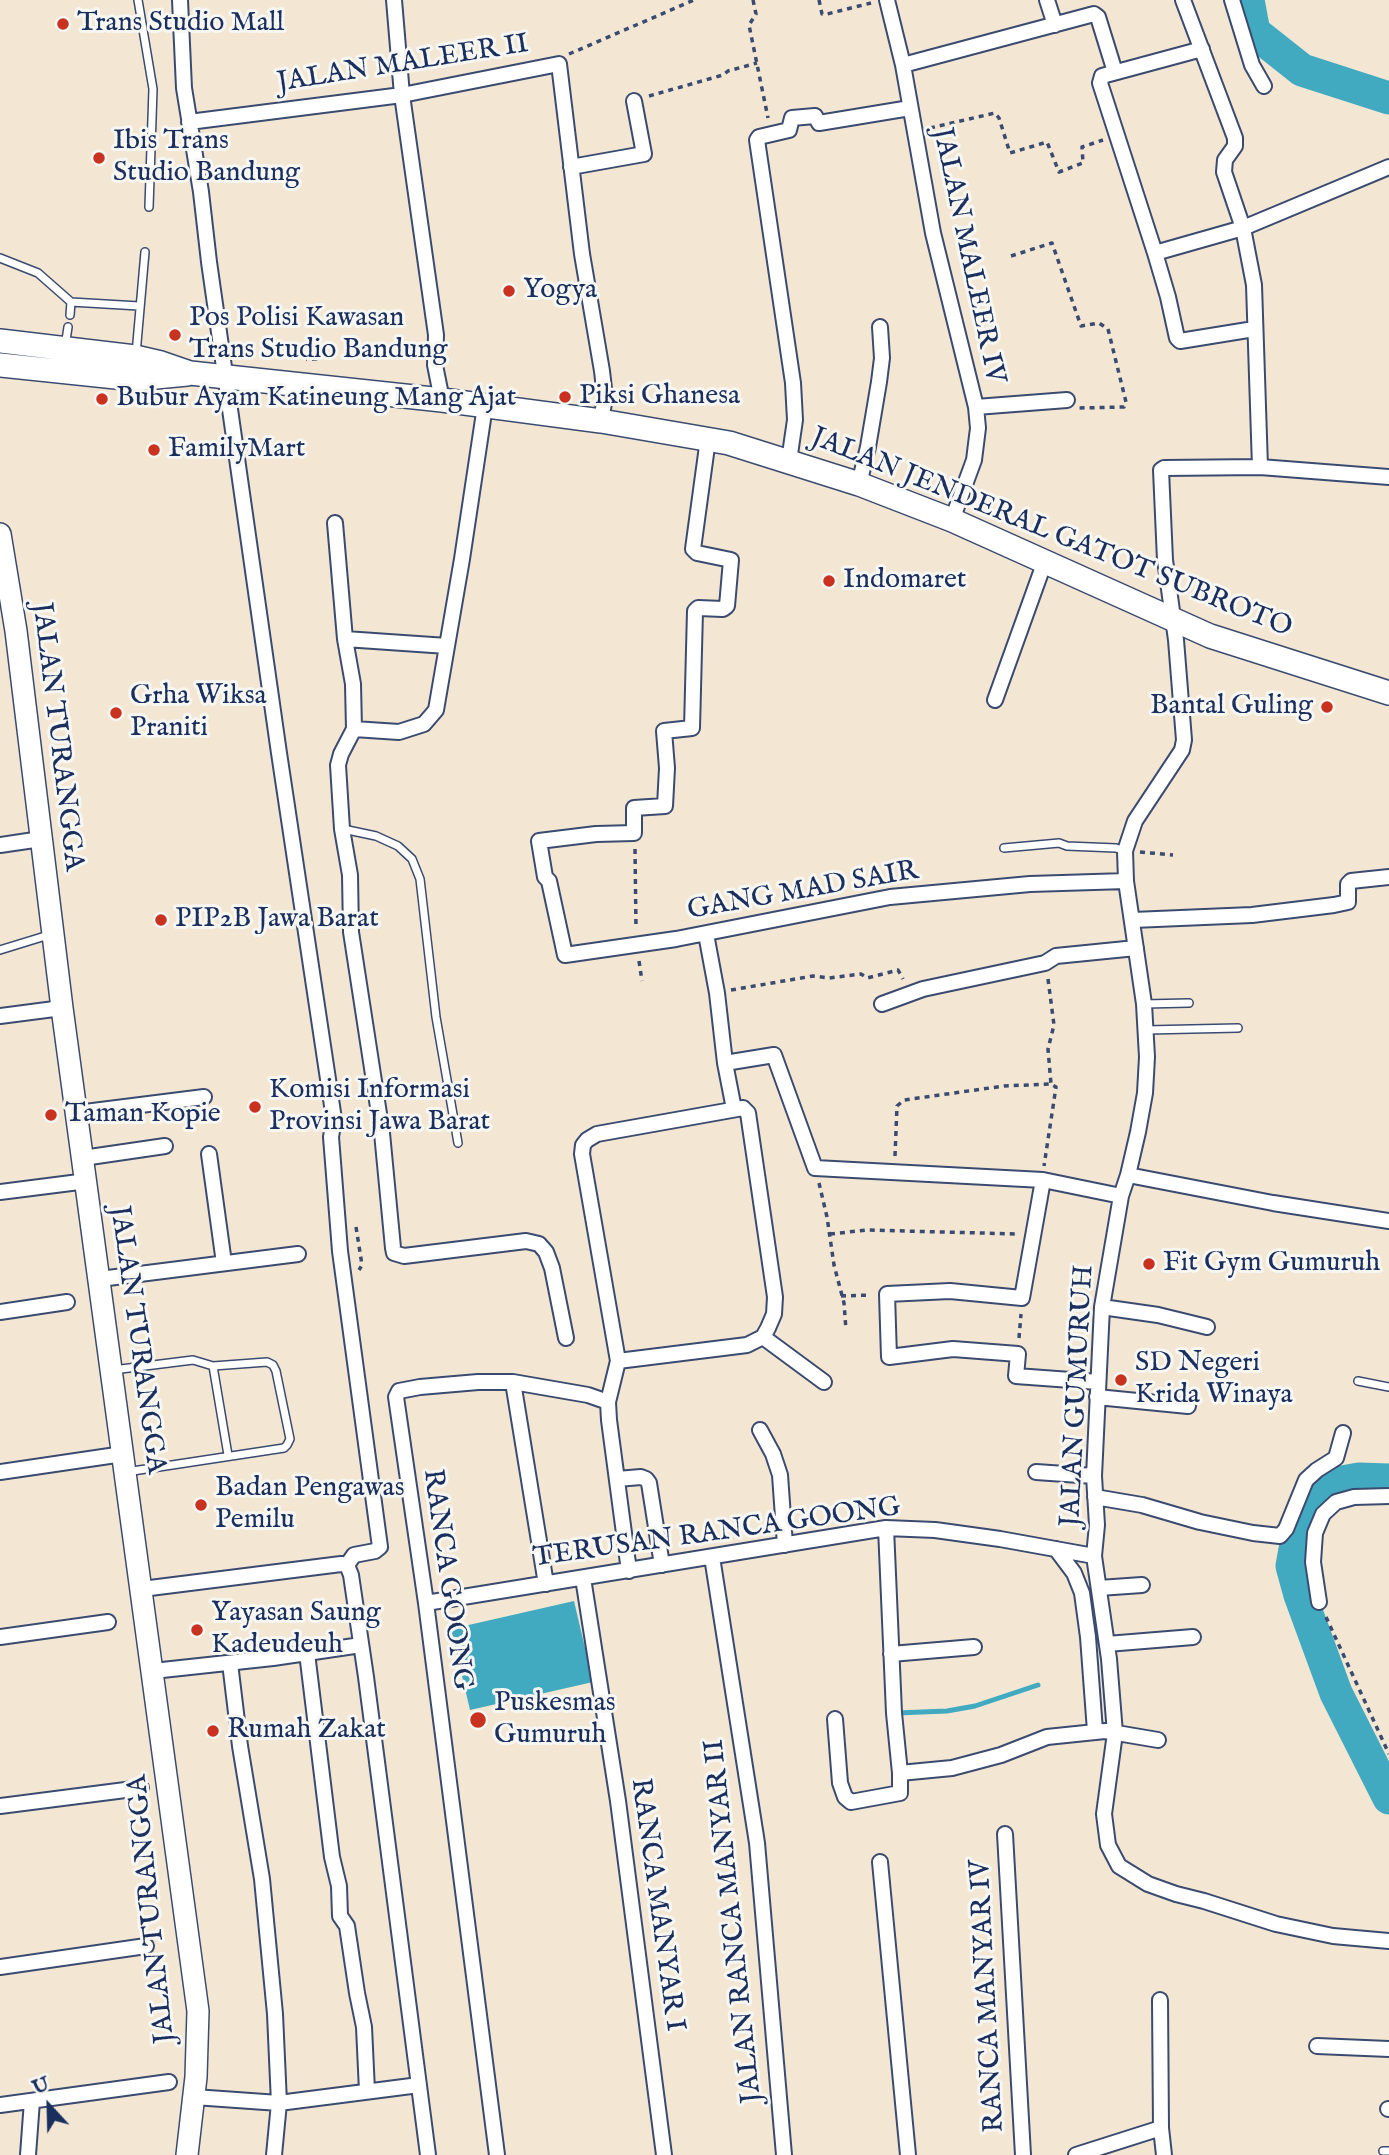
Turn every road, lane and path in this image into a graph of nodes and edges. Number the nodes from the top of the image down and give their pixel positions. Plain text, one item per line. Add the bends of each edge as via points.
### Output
1 (138, 0) edge
2 (180, 0) edge
3 (394, 0) edge
4 (694, 0) edge
5 (752, 0) edge
6 (819, 0) edge
7 (1047, 0) edge
8 (1183, 0) edge
9 (1232, 0) edge
10 (880, 1) edge
11 (1055, 25) junction
12 (1202, 50) junction
13 (757, 63) junction
14 (559, 64) junction
15 (903, 65) junction
16 (1115, 72) junction
17 (1264, 86) dead end
18 (402, 95) junction
19 (634, 101) joint
20 (910, 108) junction
21 (190, 122) junction
22 (915, 132) junction
23 (772, 134) junction
24 (1116, 136) junction
25 (571, 167) junction
26 (1389, 167) edge
27 (149, 207) dead end
28 (1243, 228) junction
29 (145, 252) dead end
30 (1155, 253) junction
31 (1011, 256) dead end
32 (0, 258) edge
33 (71, 302) junction
34 (139, 306) junction
35 (69, 315) dead end
36 (880, 327) dead end
37 (1254, 329) junction
38 (0, 341) edge
39 (306, 359) dead end
40 (0, 365) edge
41 (225, 366) junction
42 (135, 368) junction
43 (442, 400) junction
44 (1067, 400) joint
45 (485, 406) junction
46 (976, 407) junction
47 (601, 421) junction
48 (708, 439) junction
49 (791, 450) junction
50 (1260, 467) junction
51 (1389, 477) edge
52 (859, 485) junction
53 (952, 520) junction
54 (335, 523) dead end
55 (0, 534) edge
56 (1045, 561) junction
57 (1173, 620) junction
58 (345, 639) junction
59 (447, 646) junction
60 (1389, 693) edge
61 (995, 699) dead end
62 (354, 729) junction
63 (342, 829) junction
64 (634, 833) junction
65 (41, 839) junction
66 (0, 845) edge
67 (1004, 848) dead end
68 (1125, 851) junction
69 (1173, 855) dead end
70 (1389, 877) edge
71 (1126, 881) junction
72 (1133, 920) junction
73 (53, 934) junction
74 (706, 934) junction
75 (637, 945) junction
76 (1136, 948) junction
77 (0, 950) edge
78 (1045, 963) junction
79 (642, 981) dead end
80 (717, 993) junction
81 (906, 994) junction
82 (1189, 1003) dead end
83 (882, 1004) dead end
84 (1144, 1004) junction
85 (62, 1008) junction
86 (0, 1016) edge
87 (1238, 1028) dead end
88 (1146, 1030) junction
89 (725, 1063) junction
90 (1051, 1084) junction
91 (204, 1097) dead end
92 (734, 1109) junction
93 (77, 1113) junction
94 (458, 1143) dead end
95 (165, 1146) dead end
96 (209, 1154) dead end
97 (83, 1158) junction
98 (815, 1168) junction
99 (894, 1172) junction
100 (1129, 1175) junction
101 (1043, 1180) junction
102 (87, 1181) junction
103 (0, 1192) edge
104 (1121, 1196) junction
105 (1389, 1221) edge
106 (830, 1234) junction
107 (1034, 1235) junction
108 (298, 1254) dead end
109 (224, 1263) junction
110 (100, 1279) junction
111 (887, 1294) junction
112 (841, 1296) junction
113 (1022, 1298) junction
114 (67, 1302) dead end
115 (1102, 1307) junction
116 (0, 1312) edge
117 (1207, 1327) dead end
118 (846, 1330) dead end
119 (763, 1337) junction
120 (566, 1338) dead end
121 (1018, 1354) junction
122 (618, 1361) junction
123 (213, 1366) junction
124 (112, 1370) junction
125 (1358, 1381) dead end
126 (513, 1382) junction
127 (824, 1382) dead end
128 (1389, 1387) edge
129 (1098, 1389) junction
130 (608, 1402) junction
131 (1188, 1406) dead end
132 (760, 1430) dead end
133 (1343, 1433) dead end
134 (228, 1455) junction
135 (124, 1463) junction
136 (0, 1472) edge
137 (1036, 1472) dead end
138 (1094, 1476) junction
139 (617, 1479) junction
140 (1389, 1496) edge
141 (1096, 1502) junction
142 (886, 1528) junction
143 (785, 1545) junction
144 (1056, 1549) junction
145 (1094, 1556) junction
146 (712, 1557) junction
147 (347, 1565) junction
148 (662, 1565) junction
149 (629, 1571) junction
150 (583, 1578) junction
151 (546, 1584) junction
152 (1142, 1586) dead end
153 (1099, 1588) junction
154 (142, 1589) junction
155 (1320, 1602) joint
156 (426, 1603) junction
157 (108, 1622) dead end
158 (0, 1637) edge
159 (1193, 1637) dead end
160 (1107, 1644) junction
161 (361, 1645) junction
162 (974, 1647) dead end
163 (307, 1653) junction
164 (891, 1654) junction
165 (230, 1664) junction
166 (153, 1671) junction
167 (835, 1718) dead end
168 (1095, 1731) junction
169 (1115, 1733) junction
170 (1158, 1740) dead end
171 (1389, 1754) edge
172 (900, 1773) junction
173 (141, 1788) dead end
174 (0, 1806) edge
175 (1005, 1834) dead end
176 (880, 1862) dead end
177 (1389, 1941) edge
178 (146, 1946) dead end
179 (0, 1966) edge
180 (1160, 2000) dead end
181 (1317, 2046) dead end
182 (1389, 2049) edge
183 (169, 2082) dead end
184 (419, 2085) junction
185 (367, 2091) junction
186 (194, 2097) junction
187 (32, 2101) junction
188 (279, 2103) junction
189 (0, 2105) edge
190 (1161, 2128) junction
191 (28, 2155) edge
192 (187, 2155) edge
193 (274, 2155) edge
194 (428, 2155) edge
195 (497, 2155) edge
196 (664, 2155) edge
197 (784, 2155) edge
198 (908, 2155) edge
199 (1023, 2155) edge
200 (1076, 2155) edge
201 (1164, 2155) edge

1 - 27 lane via 153,89
2 - 21 street
3 - 18 street
4 - 14 path via 560,59
5 - 13 path via 756,15 749,25
6 - 10 path via 822,13 827,14
7 - 11 street
8 - 12 street
9 - 17 street via 1252,65
10 - 15 street, JALAN MALEER IV
11 - 15 street
11 - 16 street via 1094,13
12 - 16 street
12 - 28 street via 1235,138 1224,172
13 - 19 path
13 - 23 path
14 - 18 street, JALAN MALEER II
14 - 25 street, JALAN MALEER II
15 - 20 street, JALAN MALEER IV
16 - 24 street via 1100,80
18 - 21 street, JALAN MALEER II
18 - 43 street
19 - 25 street via 644,154
20 - 22 street, JALAN MALEER IV
20 - 23 street via 819,123 815,116 792,118 789,130
21 - 41 street
22 - 24 path via 995,113 1010,153 1047,142 1059,172 1084,162 1082,147
22 - 46 street, JALAN MALEER IV via 933,233
23 - 49 street via 759,137 757,149 793,383
24 - 30 street
25 - 47 street, JALAN MALEER II via 602,371 605,397
26 - 28 street
28 - 30 street
28 - 37 street via 1254,285
29 - 34 lane
30 - 37 street via 1180,341
31 - 44 path via 1052,243 1078,321 1083,326 1103,323 1108,328 1124,407 1072,408
32 - 33 lane via 38,273
33 - 34 lane
33 - 35 lane
34 - 42 lane
36 - 52 street via 881,370
37 - 50 street
38 - 42 main road, JALAN JENDERAL GATOT SUBROTO via 67,337
39 - 41 path via 316,359 316,355
40 - 42 main road, JALAN JENDERAL GATOT SUBROTO
41 - 42 main road, JALAN JENDERAL GATOT SUBROTO via 190,373
41 - 43 main road, JALAN JENDERAL GATOT SUBROTO
41 - 147 street via 334,1119 331,1138 340,1251 380,1547 354,1555
43 - 45 main road, JALAN JENDERAL GATOT SUBROTO
44 - 46 street
45 - 47 main road, JALAN JENDERAL GATOT SUBROTO
45 - 59 street
46 - 53 street, JALAN MALEER IV via 974,460
47 - 48 main road, JALAN JENDERAL GATOT SUBROTO
48 - 49 main road, JALAN JENDERAL GATOT SUBROTO
48 - 64 street via 693,549 731,560 727,606 695,611 692,728 664,731 665,806 634,808
49 - 52 main road, JALAN JENDERAL GATOT SUBROTO
50 - 51 street
50 - 57 street, JALAN GUMURUH via 1162,469
52 - 53 main road, JALAN JENDERAL GATOT SUBROTO
53 - 56 main road, JALAN JENDERAL GATOT SUBROTO
54 - 58 street
55 - 65 main road, JALAN TURANGGA
56 - 57 main road, JALAN JENDERAL GATOT SUBROTO
56 - 61 street
57 - 60 main road, JALAN JENDERAL GATOT SUBROTO
57 - 68 street, JALAN GUMURUH via 1182,750 1135,821
58 - 59 street
58 - 62 street
59 - 62 street via 439,700 429,721 399,732
62 - 63 street via 338,765
63 - 94 lane via 398,846 412,859 420,879 436,1017
63 - 120 street via 350,874 351,932 382,1133 394,1252 404,1256 526,1241 539,1244 552,1268
64 - 75 path
64 - 75 street, GANG MAD SAIR via 539,841 565,955
65 - 66 street
65 - 73 main road, JALAN TURANGGA
67 - 68 lane via 1059,843
68 - 69 path
68 - 71 street, JALAN GUMURUH
70 - 72 street via 1351,881 1348,901 1334,905 1252,915
71 - 72 street, JALAN GUMURUH
71 - 74 street, GANG MAD SAIR via 1030,884 890,897
72 - 76 street, JALAN GUMURUH
73 - 77 lane
73 - 85 main road, JALAN TURANGGA
74 - 75 street, GANG MAD SAIR
74 - 80 street
75 - 79 path
76 - 78 street via 1056,956
76 - 84 street, JALAN GUMURUH
78 - 81 street
78 - 90 path via 1053,1004 1048,1049
80 - 81 path via 813,976 860,974 867,978 898,970
80 - 89 street
81 - 83 street
82 - 84 lane
84 - 88 street, JALAN GUMURUH
85 - 86 street
85 - 93 main road, JALAN TURANGGA
87 - 88 lane
88 - 100 street, JALAN GUMURUH via 1145,1093
89 - 92 street
89 - 98 street via 774,1055
90 - 99 path via 1004,1086 900,1102
90 - 101 path via 1056,1087
91 - 93 street
92 - 119 street via 743,1108 748,1114 773,1284 774,1314
92 - 122 street via 597,1134 583,1145
93 - 97 main road, JALAN TURANGGA
95 - 97 street
96 - 109 street
97 - 102 main road, JALAN TURANGGA
98 - 99 street
98 - 106 path
99 - 101 street
100 - 104 street, JALAN GUMURUH
100 - 105 street
101 - 104 street
101 - 107 street
102 - 103 street
102 - 110 main road, JALAN TURANGGA
104 - 115 street, JALAN GUMURUH
106 - 107 path via 867,1230
106 - 112 path
107 - 113 street
108 - 109 street
109 - 110 street
110 - 124 main road, JALAN TURANGGA
111 - 112 path
111 - 113 street via 950,1292
111 - 121 street via 889,1357 953,1349
112 - 118 path
113 - 121 path
114 - 116 street
115 - 117 street
115 - 129 street, JALAN GUMURUH
119 - 122 street via 747,1345
119 - 127 street
121 - 129 street via 1016,1376
122 - 130 street
123 - 124 lane via 193,1360
123 - 134 lane
123 - 134 lane via 267,1362 273,1366 290,1439 284,1448
124 - 135 main road, JALAN TURANGGA
125 - 128 lane
126 - 130 street, RANCA GOONG
126 - 151 street
126 - 156 street, RANCA GOONG via 442,1384 397,1393
129 - 131 street
129 - 138 street, JALAN GUMURUH
130 - 139 street
132 - 143 street via 780,1475
133 - 141 street via 1336,1458 1306,1480 1280,1535 1200,1522 1142,1505
134 - 135 lane
135 - 136 street
135 - 154 main road, JALAN TURANGGA
137 - 138 street
138 - 141 street, JALAN GUMURUH
139 - 148 street via 641,1477 649,1483
139 - 149 street
140 - 155 street via 1354,1497 1336,1502 1323,1514 1315,1533 1313,1562
141 - 145 street, JALAN GUMURUH
142 - 143 street, TERUSAN RANCA GOONG
142 - 144 street, TERUSAN RANCA GOONG via 934,1530
142 - 164 street
143 - 146 street, TERUSAN RANCA GOONG
144 - 145 street, TERUSAN RANCA GOONG
144 - 168 street via 1082,1593
145 - 153 street, JALAN GUMURUH
146 - 148 street, TERUSAN RANCA GOONG
146 - 197 street, JALAN RANCA MANYAR II via 757,1843
147 - 154 street
147 - 161 street
148 - 149 street, TERUSAN RANCA GOONG
149 - 150 street, TERUSAN RANCA GOONG
150 - 151 street, TERUSAN RANCA GOONG
150 - 196 street, RANCA MANYAR I via 618,1801
151 - 156 street, TERUSAN RANCA GOONG
152 - 153 street
153 - 160 street, JALAN GUMURUH
154 - 166 main road, JALAN TURANGGA
155 - 171 path
156 - 195 street, RANCA GOONG
157 - 158 street
159 - 160 street
160 - 169 street, JALAN GUMURUH
161 - 163 street
161 - 184 street
162 - 164 street
163 - 165 street
163 - 185 street via 340,1916 347,1926 365,2027
164 - 172 street
165 - 166 street
165 - 188 street via 262,1879
166 - 186 main road, JALAN TURANGGA via 198,2011
167 - 172 street via 845,1797 851,1802 900,1793
168 - 169 street
168 - 172 street via 1047,1737 952,1768
169 - 170 street
169 - 177 street, JALAN GUMURUH via 1104,1814 1108,1844 1119,1866 1176,1894 1276,1924
173 - 174 street
175 - 199 street, RANCA MANYAR IV
176 - 198 street
178 - 179 street
180 - 190 street
181 - 182 street
183 - 187 street
184 - 185 street
184 - 194 street
185 - 188 street
186 - 188 street
186 - 192 main road, JALAN TURANGGA
187 - 189 street
187 - 191 street
188 - 193 street
190 - 200 street
190 - 201 street

